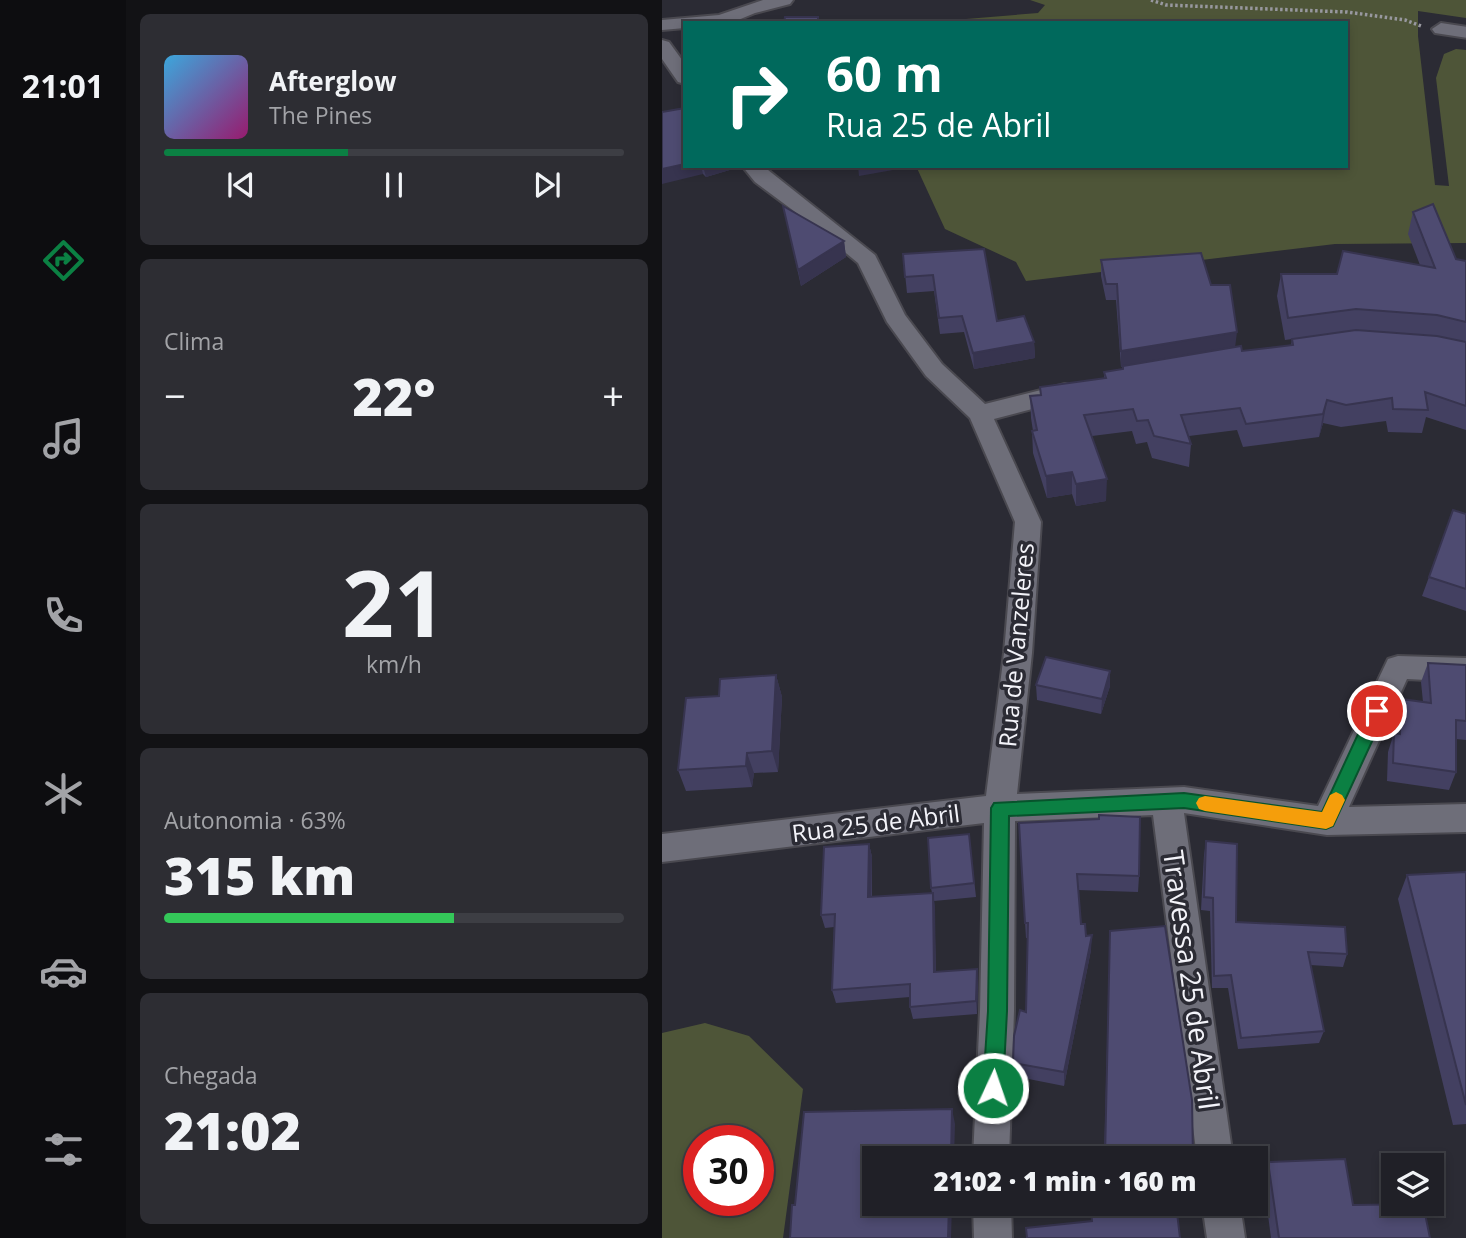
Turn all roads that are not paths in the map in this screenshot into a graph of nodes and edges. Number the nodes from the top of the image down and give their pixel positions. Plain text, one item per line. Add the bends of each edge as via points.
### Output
1 (784, 0) edge
2 (718, 21) edge
3 (683, 23) edge
4 (662, 25) edge
5 (1441, 29) road end
6 (1466, 33) edge
7 (683, 40) edge
8 (664, 47) edge
9 (683, 75) edge
10 (754, 168) edge
11 (1083, 387) edge
12 (980, 414) junction
13 (1466, 670) edge
14 (1167, 801) junction
15 (1000, 808) junction
16 (1466, 818) edge
17 (1326, 821) junction
18 (662, 848) edge
19 (991, 1146) edge
20 (1213, 1146) edge
21 (992, 1216) edge
22 (1223, 1216) edge
23 (993, 1238) edge
24 (1226, 1238) edge

1 - 2 street
3 - 4 street
5 - 6 street
7 - 8 street
8 - 9 street
10 - 12 street, Rua de Vanzeleres via 867,260 895,317 934,370
11 - 12 street
12 - 15 street, Rua de Vanzeleres via 1028,522
13 - 17 street via 1398,667
14 - 15 street, Rua 25 de Abril
14 - 17 street, Rua 25 de Abril
14 - 20 street, Travessa 25 de Abril
15 - 18 street, Rua 25 de Abril
15 - 19 street, Rua de Vanzeleres
16 - 17 street, Rua 25 de Abril
21 - 23 street
22 - 24 street

